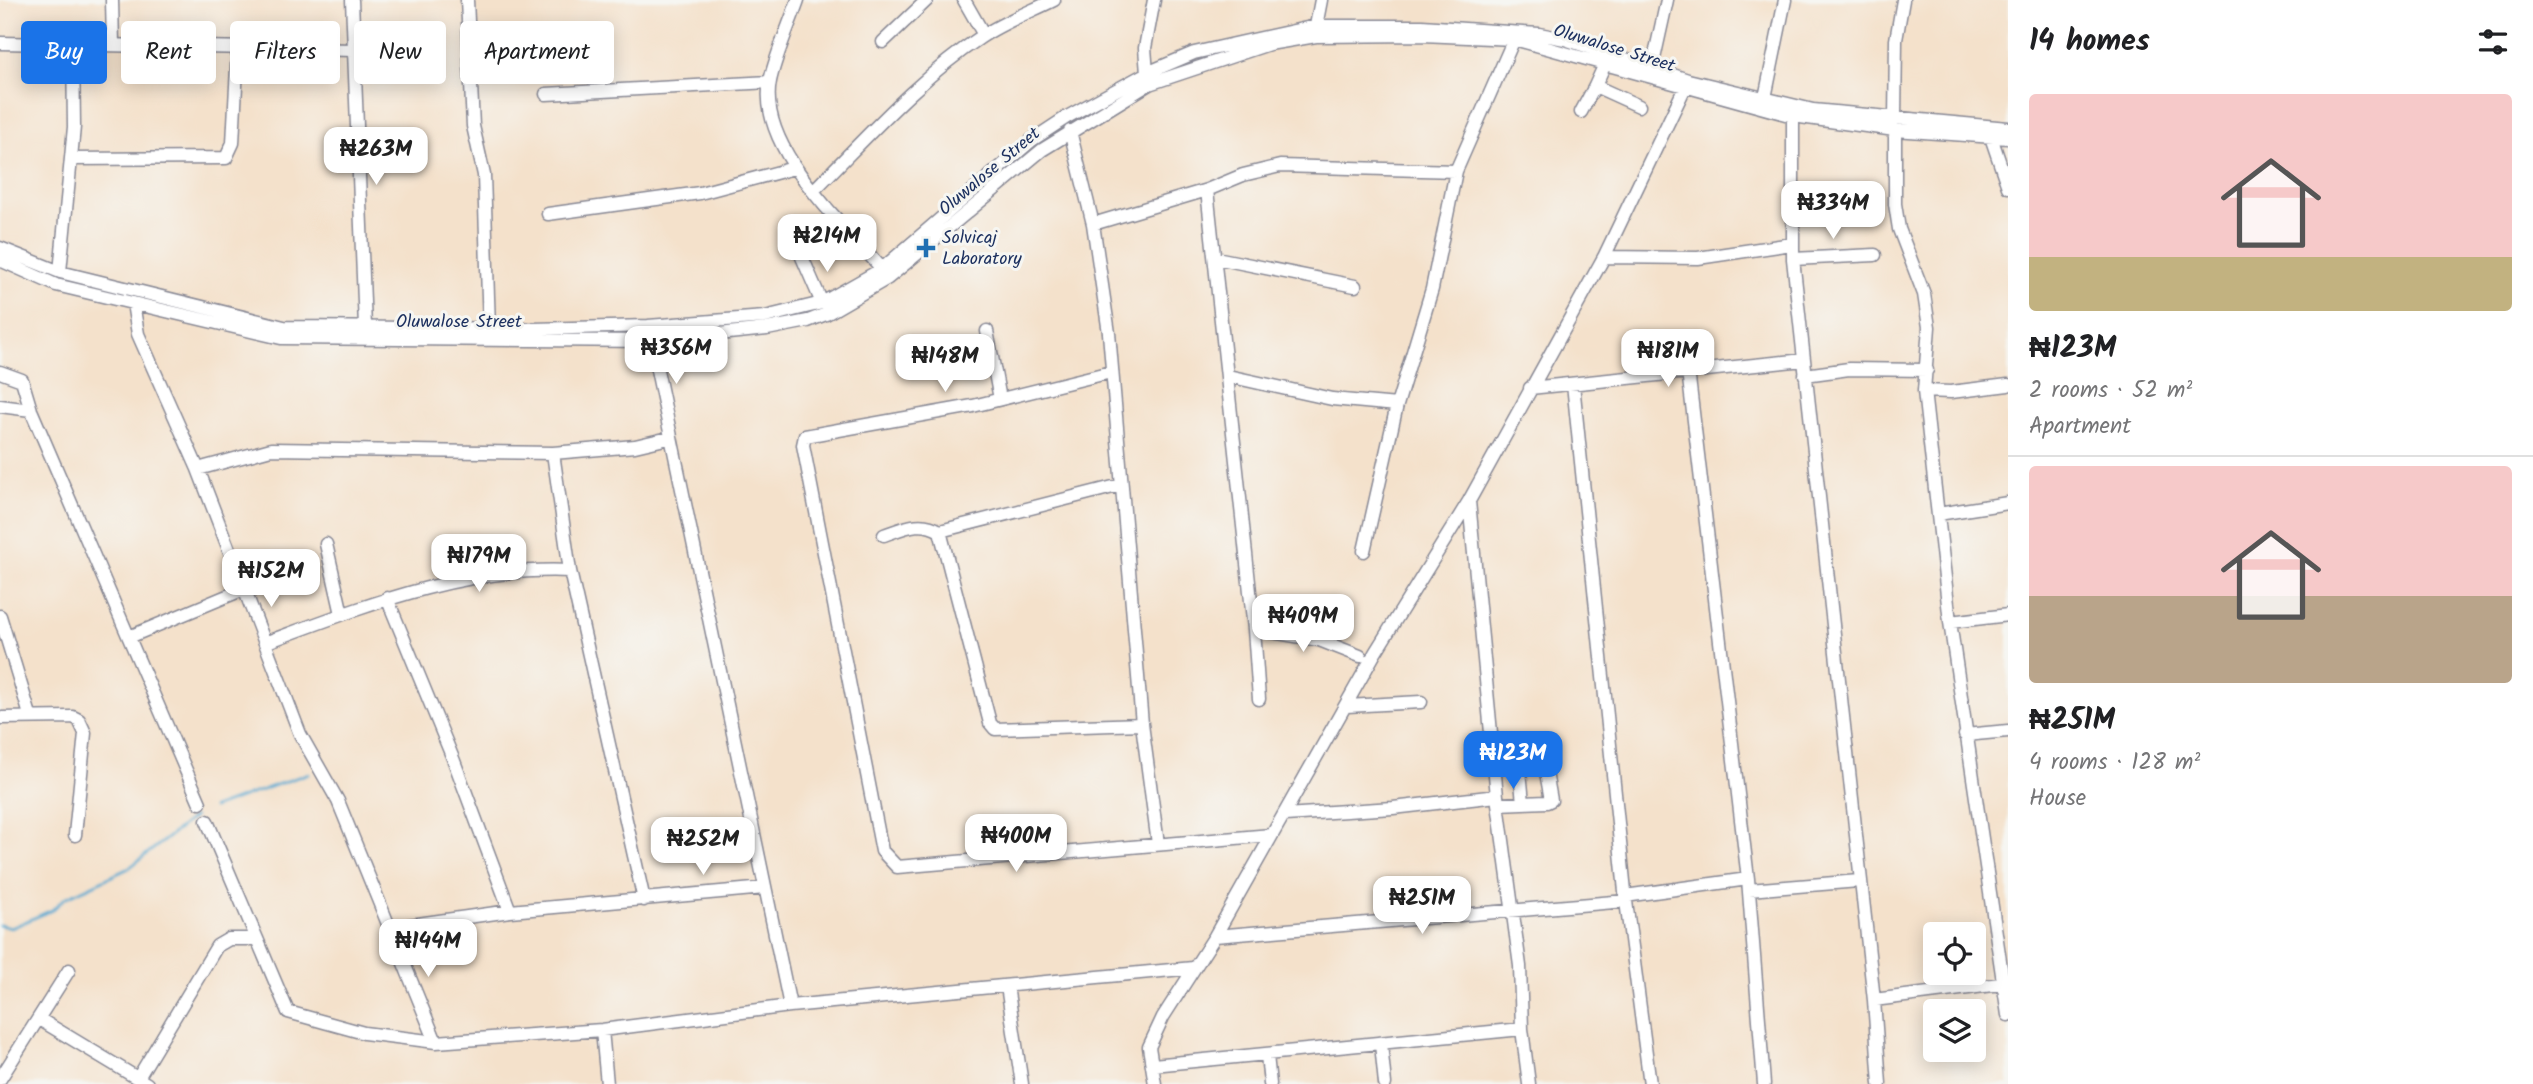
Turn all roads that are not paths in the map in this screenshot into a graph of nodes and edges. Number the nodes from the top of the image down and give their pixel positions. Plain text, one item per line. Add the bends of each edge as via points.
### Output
1 (112, 0) edge
2 (352, 0) edge
3 (467, 0) edge
4 (798, 0) edge
5 (927, 0) edge
6 (964, 0) edge
7 (1054, 0) edge
8 (1154, 0) edge
9 (1321, 0) edge
10 (1667, 0) edge
11 (1785, 0) edge
12 (1903, 0) edge
13 (1316, 26) junction
14 (984, 35) junction
15 (1514, 40) junction
16 (883, 42) dead end
17 (0, 43) edge
18 (21, 44) edge
19 (107, 45) edge
20 (113, 45) junction
21 (230, 48) edge
22 (340, 50) edge
23 (354, 50) joint
24 (1605, 64) junction
25 (1652, 68) junction
26 (1147, 73) junction
27 (770, 82) junction
28 (73, 84) edge
29 (236, 84) edge
30 (355, 84) edge
31 (1686, 84) junction
32 (1595, 86) junction
33 (546, 94) dead end
34 (1765, 98) junction
35 (1639, 106) dead end
36 (1581, 111) dead end
37 (1793, 116) junction
38 (1895, 125) junction
39 (2008, 128) edge
40 (1070, 131) junction
41 (1991, 137) junction
42 (2008, 138) edge
43 (72, 159) junction
44 (794, 168) junction
45 (1456, 171) junction
46 (2008, 187) edge
47 (814, 190) junction
48 (1207, 190) junction
49 (548, 214) dead end
50 (1093, 224) junction
51 (1792, 244) junction
52 (0, 248) edge
53 (1875, 255) dead end
54 (802, 257) dead end
55 (1604, 257) junction
56 (1216, 258) junction
57 (1793, 259) junction
58 (0, 260) edge
59 (883, 269) junction
60 (60, 272) junction
61 (1355, 286) dead end
62 (133, 303) junction
63 (822, 303) junction
64 (365, 327) junction
65 (489, 328) junction
66 (987, 331) dead end
67 (454, 334) junction
68 (651, 341) junction
69 (1804, 360) junction
70 (1688, 370) junction
71 (1927, 370) junction
72 (0, 372) edge
73 (1111, 372) junction
74 (1805, 375) junction
75 (1227, 376) junction
76 (1573, 384) junction
77 (2008, 385) edge
78 (1530, 388) junction
79 (1924, 391) junction
80 (1000, 399) junction
81 (1397, 405) junction
82 (0, 406) edge
83 (30, 410) junction
84 (669, 438) junction
85 (553, 453) junction
86 (198, 470) junction
87 (1121, 485) junction
88 (1469, 501) junction
89 (2008, 503) edge
90 (1938, 514) junction
91 (940, 531) junction
92 (884, 535) dead end
93 (326, 544) dead end
94 (1364, 551) dead end
95 (570, 571) junction
96 (244, 589) junction
97 (387, 598) junction
98 (342, 614) junction
99 (2008, 615) edge
100 (0, 617) edge
101 (1950, 622) junction
102 (1254, 629) junction
103 (130, 637) junction
104 (267, 642) junction
105 (1360, 656) dead end
106 (1259, 699) dead end
107 (1421, 702) dead end
108 (1347, 706) junction
109 (30, 715) junction
110 (0, 718) edge
111 (1142, 724) junction
112 (2008, 731) edge
113 (1965, 735) junction
114 (1498, 800) junction
115 (200, 803) dead end
116 (1523, 803) dead end
117 (1285, 815) junction
118 (207, 821) dead end
119 (75, 835) dead end
120 (1271, 835) junction
121 (1158, 845) junction
122 (1860, 881) junction
123 (1748, 885) junction
124 (765, 888) junction
125 (1626, 899) junction
126 (643, 900) junction
127 (510, 911) junction
128 (1513, 912) junction
129 (389, 928) junction
130 (1215, 936) junction
131 (257, 939) junction
132 (1193, 968) junction
133 (69, 970) dead end
134 (2006, 983) edge
135 (1007, 986) junction
136 (1874, 1000) junction
137 (790, 1006) junction
138 (2008, 1015) edge
139 (39, 1020) junction
140 (1522, 1029) junction
141 (602, 1030) junction
142 (436, 1042) junction
143 (1381, 1044) junction
144 (0, 1052) edge
145 (1267, 1055) junction
146 (12, 1059) junction
147 (1153, 1065) junction
148 (0, 1079) edge
149 (142, 1081) edge
150 (607, 1084) edge
151 (1023, 1084) edge
152 (1155, 1084) edge
153 (1270, 1084) edge
154 (1385, 1084) edge
155 (1529, 1084) edge
156 (1650, 1084) edge
157 (1763, 1084) edge
158 (1880, 1084) edge

1 - 20 street
2 - 23 street
3 - 65 street via 473,126 484,175
4 - 27 street
5 - 16 street
6 - 14 street
7 - 14 street
8 - 26 street via 1145,48
9 - 13 street
10 - 25 street
11 - 34 street
12 - 38 street via 1896,40
13 - 25 street, Oluwalose Street via 1422,26 1539,34
13 - 26 street, Oluwalose Street via 1194,54
14 - 47 street via 891,113
15 - 24 street, Oluwalose Street
15 - 40 street, Oluwalose Street via 1316,36 1269,44 1149,85
15 - 45 street
17 - 18 street
19 - 20 street
20 - 21 street
22 - 23 street
24 - 31 street, Oluwalose Street
24 - 32 street
25 - 31 street, Oluwalose Street
26 - 59 street, Oluwalose Street via 1032,141
27 - 33 street
27 - 44 street via 778,142
28 - 43 street
29 - 43 street via 233,144 226,158
30 - 64 street
31 - 34 street, Oluwalose Street
31 - 37 street, Oluwalose Street
31 - 55 street
32 - 35 street
32 - 36 street
34 - 38 street, Oluwalose Street
37 - 38 street, Oluwalose Street
37 - 51 street
38 - 39 street, Oluwalose Street
38 - 41 street, Oluwalose Street
38 - 71 street via 1895,204 1899,229 1924,294 1929,327
40 - 50 street
40 - 68 street, Oluwalose Street via 888,278 826,314 767,329
41 - 42 street, Oluwalose Street
41 - 46 street
43 - 60 street
44 - 47 street
44 - 49 street via 700,192
45 - 48 street via 1280,166
45 - 81 street via 1432,289
47 - 59 street
48 - 50 street
48 - 56 street
50 - 73 street
51 - 55 street via 1698,258
51 - 57 street
52 - 60 street, Oluwalose Street
53 - 57 street
54 - 63 street
55 - 78 street
56 - 61 street
56 - 75 street
57 - 69 street
58 - 62 street, Oluwalose Street via 56,285
59 - 63 street, Oluwalose Street
60 - 64 street, Oluwalose Street via 284,327
62 - 67 street, Oluwalose Street via 281,338
62 - 86 street via 138,334
63 - 65 street, Oluwalose Street via 765,317 648,326
64 - 67 street, Oluwalose Street
65 - 67 street, Oluwalose Street
66 - 80 street
67 - 68 street, Oluwalose Street
68 - 84 street
69 - 70 street
69 - 74 street
70 - 76 street
70 - 123 street
71 - 74 street via 1849,369
71 - 79 street
72 - 83 street via 22,380
73 - 80 street
73 - 87 street
74 - 122 street
75 - 81 street via 1332,399
75 - 102 street
76 - 78 street
76 - 125 street
77 - 79 street
78 - 88 street
79 - 90 street
80 - 121 street via 805,436 803,440 882,851 897,867
81 - 94 street
82 - 83 street
83 - 103 street
84 - 85 street via 635,446
84 - 124 street
85 - 86 street via 271,449
85 - 95 street
86 - 96 street
87 - 91 street
87 - 111 street
88 - 108 street
88 - 114 street
89 - 90 street
90 - 101 street
91 - 92 street via 929,524 910,525
91 - 111 street via 995,729
93 - 98 street
95 - 97 street via 509,572
95 - 126 street
96 - 103 street
96 - 104 street
97 - 98 street
97 - 127 street
98 - 104 street
99 - 101 street
100 - 109 street
101 - 113 street
102 - 105 street via 1319,640
102 - 106 street
103 - 115 street
104 - 129 street via 300,734 338,801
107 - 108 street
108 - 117 street
109 - 110 street
109 - 119 street via 77,717 85,733
111 - 121 street
112 - 113 street
113 - 134 street
114 - 116 street
114 - 117 street
114 - 128 street
117 - 120 street
118 - 131 street
120 - 121 street
120 - 130 street
122 - 123 street
122 - 136 street
123 - 125 street
123 - 157 street
124 - 126 street
124 - 137 street
125 - 128 street
125 - 156 street
126 - 127 street
127 - 129 street
128 - 130 street
128 - 140 street
129 - 142 street
130 - 132 street
131 - 142 street via 288,1012 364,1033
131 - 149 street via 229,939 217,946
132 - 135 street
132 - 147 street via 1149,1047
133 - 139 street
134 - 136 street
134 - 138 street
135 - 137 street
135 - 151 street
136 - 158 street
137 - 141 street
139 - 146 street
139 - 149 street
140 - 143 street
140 - 155 street
141 - 142 street
141 - 150 street
143 - 145 street
143 - 154 street
144 - 146 street
145 - 147 street
145 - 153 street
146 - 148 street
147 - 152 street

